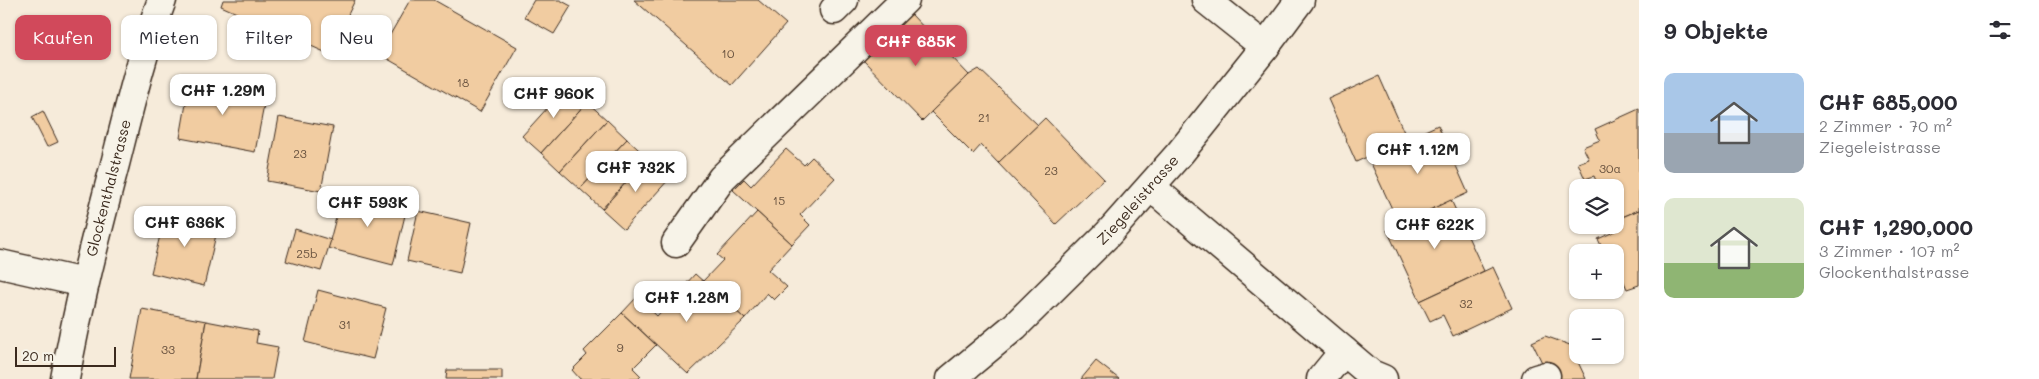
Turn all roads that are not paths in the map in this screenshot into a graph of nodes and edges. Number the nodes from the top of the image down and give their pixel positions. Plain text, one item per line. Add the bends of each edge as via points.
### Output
1 (162, 0) edge
2 (905, 0) edge
3 (1206, 0) edge
4 (1300, 0) edge
5 (1265, 47) junction
6 (1151, 187) junction
7 (676, 243) dead end
8 (0, 264) edge
9 (84, 282) junction
10 (1344, 351) junction
11 (65, 379) edge
12 (951, 379) edge
13 (1321, 379) edge
14 (1383, 379) edge

1 - 9 street, Glockenthalstrasse via 132,96
2 - 7 street via 722,178
3 - 5 street
4 - 5 street, Ziegeleistrasse
5 - 6 street, Ziegeleistrasse
6 - 10 street
6 - 12 street, Ziegeleistrasse via 1015,326
8 - 9 street
9 - 11 street, Glockenthalstrasse
10 - 13 street
10 - 14 street via 1371,374

